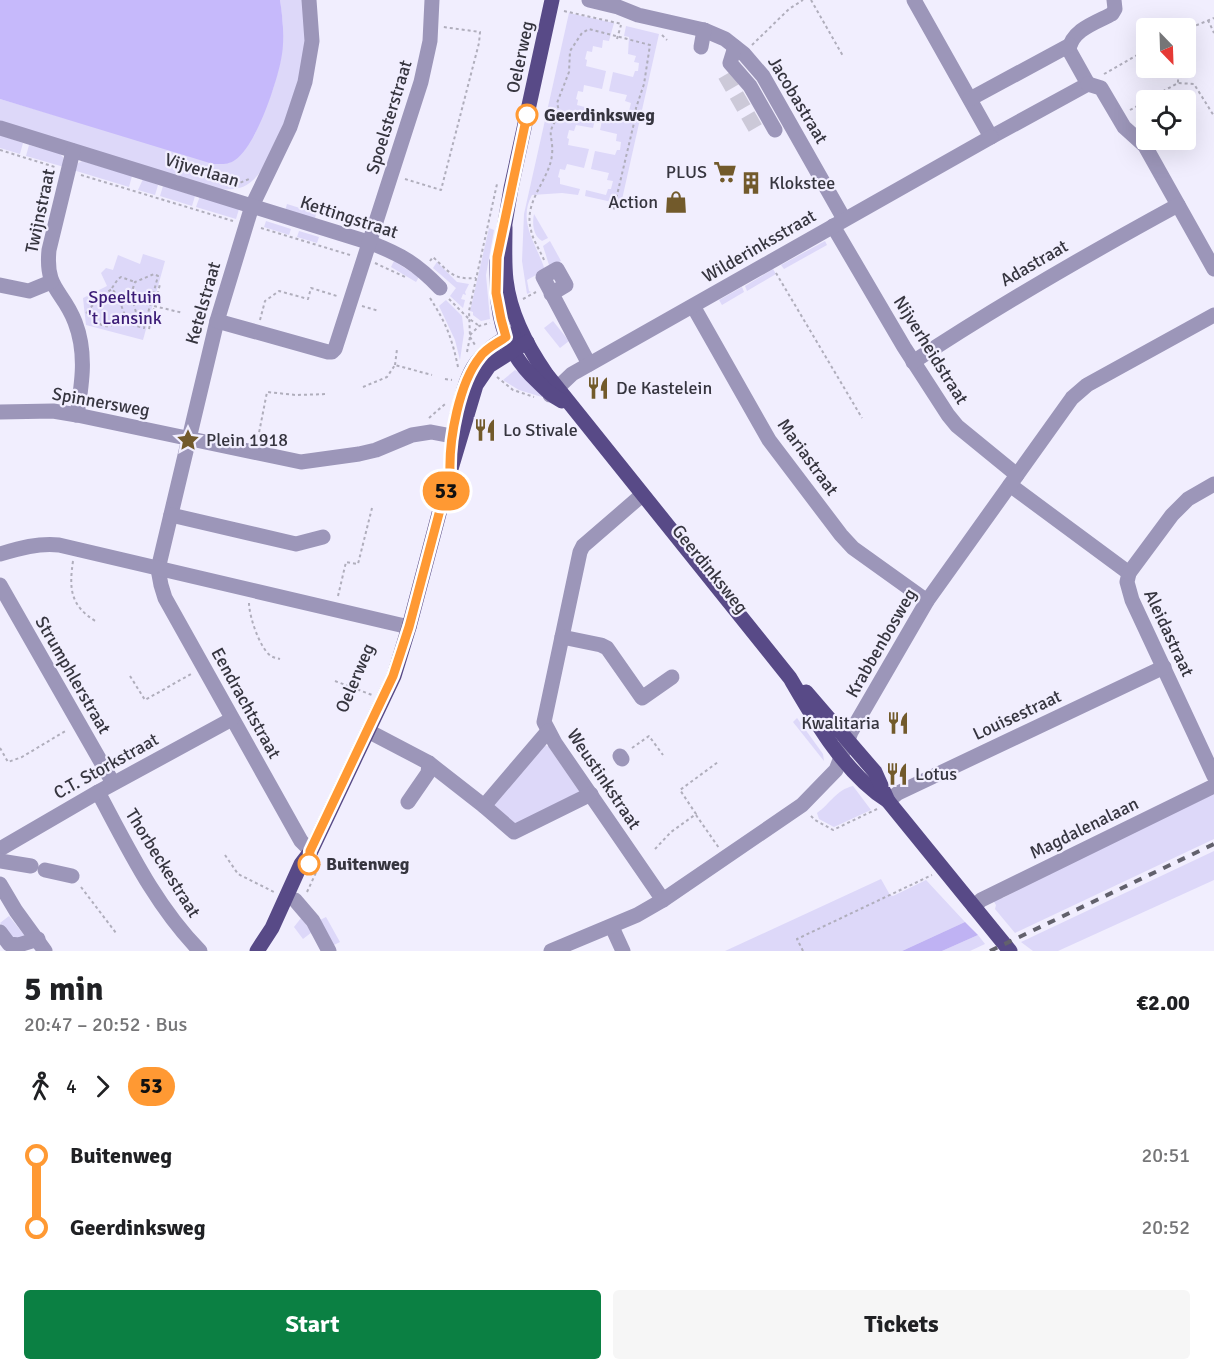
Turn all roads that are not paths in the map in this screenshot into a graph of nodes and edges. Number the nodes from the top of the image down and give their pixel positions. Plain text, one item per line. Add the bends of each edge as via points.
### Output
1 (309, 0) edge
2 (432, 0) edge
3 (552, 0) edge
4 (589, 0) edge
5 (914, 0) edge
6 (1114, 0) edge
7 (704, 30) junction
8 (1070, 45) junction
9 (701, 47) dead end
10 (739, 50) junction
11 (1088, 84) junction
12 (970, 99) junction
13 (0, 128) edge
14 (774, 130) dead end
15 (991, 137) junction
16 (73, 151) junction
17 (1178, 205) junction
18 (252, 206) junction
19 (839, 223) junction
20 (505, 227) junction
21 (370, 243) junction
22 (1214, 269) edge
23 (549, 274) road end
24 (51, 282) junction
25 (0, 285) edge
26 (434, 292) road end
27 (693, 306) junction
28 (1214, 315) edge
29 (217, 321) junction
30 (524, 336) junction
31 (509, 344) junction
32 (485, 360) junction
33 (914, 362) junction
34 (590, 364) junction
35 (548, 393) junction
36 (0, 412) edge
37 (76, 415) junction
38 (452, 436) junction
39 (188, 439) junction
40 (450, 472) junction
41 (1014, 480) junction
42 (1214, 484) edge
43 (642, 495) junction
44 (171, 515) junction
45 (323, 537) dead end
46 (0, 554) edge
47 (158, 569) junction
48 (1129, 573) junction
49 (0, 585) edge
50 (927, 601) junction
51 (409, 627) junction
52 (562, 637) junction
53 (1164, 667) junction
54 (672, 677) dead end
55 (789, 678) junction
56 (232, 719) junction
57 (368, 731) junction
58 (548, 731) junction
59 (848, 740) junction
60 (841, 756) junction
61 (429, 763) junction
62 (1214, 776) edge
63 (113, 783) junction
64 (1214, 786) edge
65 (98, 792) junction
66 (591, 794) junction
67 (408, 802) dead end
68 (882, 805) junction
69 (484, 806) junction
70 (0, 849) edge
71 (310, 851) junction
72 (0, 861) edge
73 (72, 876) road end
74 (0, 884) edge
75 (288, 898) junction
76 (663, 900) junction
77 (974, 907) junction
78 (612, 927) junction
79 (272, 928) junction
80 (0, 932) edge
81 (41, 945) edge
82 (200, 951) edge
83 (257, 951) edge
84 (329, 951) edge
85 (551, 951) edge
86 (623, 951) edge
87 (1010, 951) edge

1 - 18 street, Vijverlaan via 312,41 305,82 290,127
2 - 21 street, Spoelsterstraat via 430,41 421,82
3 - 20 main road, Oelerweg
4 - 7 street, Jacobastraat
5 - 12 street
6 - 8 street via 1112,14 1074,35
7 - 9 street
7 - 10 street, Jacobastraat
8 - 11 street
8 - 12 street
10 - 14 street via 730,63 750,86
10 - 19 street, Jacobastraat via 763,76
11 - 15 street, Wilderinksstraat
11 - 17 street via 1101,88 1124,127 1144,146
12 - 15 street
13 - 16 street, Vijverlaan
15 - 19 street, Wilderinksstraat
16 - 18 street, Vijverlaan
16 - 24 street, Twijnstraat via 49,250
17 - 22 street
17 - 33 street, Adastraat via 982,316
18 - 21 street, Kettingstraat
18 - 29 street, Ketelstraat
19 - 27 street, Wilderinksstraat
19 - 33 street, Nijverheidstraat
20 - 30 main road, Oelerweg via 506,279
20 - 31 main road, Oelerweg via 497,257 496,283
21 - 26 street, Kettingstraat via 398,253
21 - 29 street, Spoelsterstraat via 332,352
23 - 34 street via 543,278
24 - 25 street via 29,291
24 - 37 street, Twijnstraat via 79,335 83,371
27 - 34 street, Wilderinksstraat
27 - 50 street, Mariastraat via 769,440 841,535 853,548
28 - 41 street, Krabbenbosweg via 1079,391
29 - 39 street, Ketelstraat
30 - 31 main road, Oelerweg
30 - 35 main road, Geerdinksweg
31 - 32 main road, Oelerweg
31 - 35 main road, Geerdinksweg via 524,370
32 - 38 main road, Oelerweg via 472,368 464,385
32 - 40 main road, Oelerweg
33 - 41 street, Nijverheidstraat via 957,426
34 - 35 street, Wilderinksstraat
35 - 43 main road, Geerdinksweg via 571,406
36 - 37 street, Spinnersweg via 53,411
37 - 39 street, Spinnersweg
38 - 39 street via 431,432 412,435 368,452 301,462
38 - 40 main road, Oelerweg
39 - 44 street
40 - 51 main road, Oelerweg
41 - 48 street, Aleidastraat
41 - 50 street, Krabbenbosweg
42 - 48 street via 1172,515
43 - 52 street, Weustinkstraat via 583,546
43 - 55 main road, Geerdinksweg
44 - 45 street via 296,544
44 - 47 street
46 - 47 street via 45,544
47 - 51 street
47 - 56 street, Eendrachtstraat via 165,598
48 - 53 street, Aleidastraat via 1132,600
49 - 63 street, Strumphlerstraat
50 - 59 street, Krabbenbosweg
51 - 57 main road, Oelerweg via 393,676
52 - 54 street via 607,648 642,698
52 - 58 street, Weustinkstraat via 544,722
53 - 62 street, Aleidastraat
53 - 68 street, Louisestraat via 898,793
55 - 59 main road, Geerdinksweg
55 - 60 main road, Geerdinksweg
56 - 63 street, C.T. Storkstraat
56 - 71 street, Eendrachtstraat
57 - 61 street
57 - 71 main road, Oelerweg
58 - 66 street, Weustinkstraat
58 - 69 street
59 - 60 street, Krabbenbosweg
59 - 68 main road, Geerdinksweg via 875,772
60 - 68 main road, Geerdinksweg
60 - 76 street, Krabbenbosweg via 832,776 802,805
61 - 67 street via 428,773
61 - 69 street
63 - 65 street, C.T. Storkstraat
64 - 77 street, Magdalenalaan via 981,900
65 - 70 street, C.T. Storkstraat
65 - 82 street, Thorbeckestraat via 157,898
66 - 69 street via 514,832
66 - 76 street, Weustinkstraat
68 - 77 main road, Geerdinksweg
71 - 75 main road, Oelerweg via 309,864
71 - 79 main road, Oelerweg
72 - 73 street
74 - 81 street
75 - 79 main road, Oelerweg
75 - 84 street via 313,921
76 - 78 street, Krabbenbosweg
77 - 87 main road, Geerdinksweg
78 - 85 street, Krabbenbosweg
78 - 86 street
79 - 83 main road, Oelerweg
80 - 81 street via 9,944

